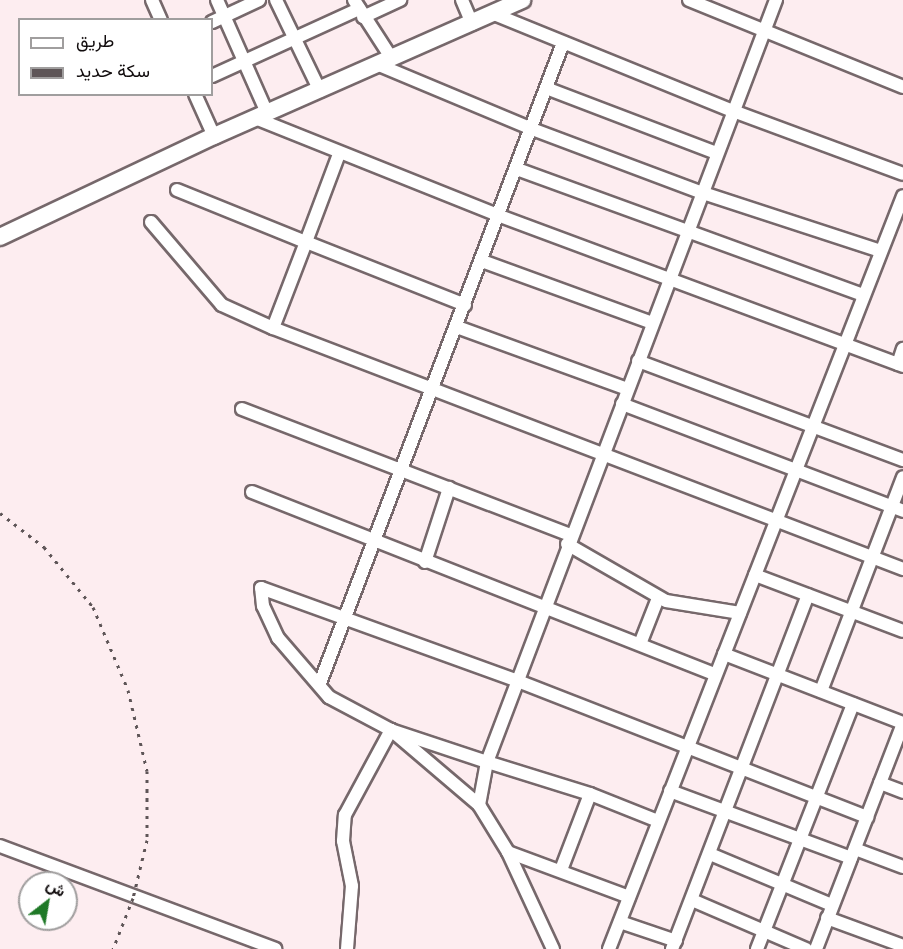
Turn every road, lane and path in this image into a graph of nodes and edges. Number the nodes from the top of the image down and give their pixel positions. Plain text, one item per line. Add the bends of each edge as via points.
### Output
1 (153, 0) edge
2 (217, 0) edge
3 (259, 0) edge
4 (276, 0) edge
5 (400, 0) edge
6 (462, 0) edge
7 (522, 0) edge
8 (689, 0) edge
9 (776, 0) edge
10 (359, 9) edge
11 (494, 14) junction
12 (225, 16) junction
13 (160, 18) edge
14 (213, 22) edge
15 (472, 24) junction
16 (764, 31) junction
17 (296, 39) junction
18 (563, 43) junction
19 (245, 62) junction
20 (385, 62) junction
21 (213, 76) edge
22 (903, 87) edge
23 (546, 88) junction
24 (320, 91) junction
25 (196, 96) edge
26 (733, 111) junction
27 (261, 116) junction
28 (532, 129) junction
29 (214, 136) junction
30 (716, 153) junction
31 (339, 154) junction
32 (517, 169) junction
33 (903, 174) edge
34 (177, 190) dead end
35 (700, 192) junction
36 (903, 196) edge
37 (500, 216) junction
38 (151, 222) dead end
39 (686, 232) junction
40 (0, 237) edge
41 (306, 242) junction
42 (880, 251) junction
43 (482, 261) junction
44 (668, 279) junction
45 (863, 295) junction
46 (465, 305) junction
47 (652, 323) junction
48 (457, 327) junction
49 (273, 328) junction
50 (845, 344) junction
51 (903, 349) edge
52 (638, 361) junction
53 (900, 365) edge
54 (627, 389) junction
55 (434, 391) junction
56 (622, 404) junction
57 (242, 409) dead end
58 (813, 426) junction
59 (603, 453) junction
60 (903, 460) edge
61 (796, 469) junction
62 (404, 471) junction
63 (903, 477) edge
64 (449, 488) junction
65 (252, 492) dead end
66 (897, 508) edge
67 (776, 520) junction
68 (569, 540) junction
69 (376, 543) junction
70 (872, 557) junction
71 (425, 562) junction
72 (903, 569) edge
73 (755, 575) junction
74 (808, 595) junction
75 (658, 598) junction
76 (544, 606) junction
77 (851, 611) junction
78 (740, 613) junction
79 (348, 617) junction
80 (903, 631) edge
81 (640, 644) junction
82 (724, 654) junction
83 (715, 674) junction
84 (777, 674) junction
85 (518, 681) junction
86 (320, 684) junction
87 (820, 691) junction
88 (852, 704) junction
89 (903, 724) edge
90 (391, 730) junction
91 (686, 747) junction
92 (486, 762) junction
93 (743, 769) junction
94 (880, 783) junction
95 (670, 791) junction
96 (903, 792) edge
97 (590, 794) junction
98 (816, 797) junction
99 (479, 805) junction
100 (726, 812) junction
101 (867, 817) junction
102 (658, 821) junction
103 (799, 840) junction
104 (0, 846) edge
105 (508, 852) junction
106 (853, 853) junction
107 (710, 854) junction
108 (903, 867) edge
109 (561, 870) junction
110 (782, 885) junction
111 (629, 897) junction
112 (692, 900) junction
113 (832, 906) junction
114 (827, 918) junction
115 (620, 922) junction
116 (764, 931) junction
117 (674, 945) edge
118 (903, 946) edge
119 (275, 949) edge
120 (347, 949) edge
121 (553, 949) edge
122 (609, 949) edge
123 (757, 949) edge
124 (806, 949) edge
125 (816, 949) edge

1 - 13 street
2 - 12 street
3 - 12 street
4 - 17 street
5 - 10 street
6 - 15 street
7 - 11 main road
8 - 16 street
9 - 16 street
10 - 17 street
10 - 20 street
11 - 15 main road
11 - 18 street
12 - 14 street
12 - 19 street
15 - 20 main road
16 - 22 street
16 - 26 street
17 - 19 street
17 - 24 street
18 - 23 street
18 - 26 street
19 - 21 street
19 - 27 street
20 - 24 main road
20 - 28 street
23 - 28 street
23 - 30 street
24 - 27 main road
25 - 29 street
26 - 30 street
26 - 33 street
27 - 29 main road
27 - 31 street
28 - 32 street
28 - 35 street
29 - 40 main road
30 - 35 street
31 - 37 street
31 - 41 street
32 - 37 street
32 - 39 street
34 - 41 street
35 - 39 street
35 - 42 street
36 - 42 street
37 - 43 street
37 - 44 street
38 - 49 street via 222,305
39 - 44 street
39 - 45 street
41 - 46 street
41 - 49 street
42 - 45 street
43 - 46 street
43 - 47 street
44 - 47 street
44 - 50 street
45 - 50 street
46 - 48 street
47 - 52 street
48 - 54 street
48 - 55 street
49 - 55 street
50 - 53 street
50 - 58 street
51 - 53 street
52 - 54 street
52 - 58 street
54 - 56 street
55 - 59 street
55 - 62 street
56 - 59 street
56 - 61 street
57 - 62 street
58 - 60 street
58 - 61 street
59 - 67 street
59 - 68 street
61 - 66 street
61 - 67 street
62 - 64 street
62 - 69 street
63 - 66 street
64 - 68 street
64 - 71 street
65 - 69 street
66 - 70 street
67 - 70 street
67 - 73 street
68 - 75 street
68 - 76 street
69 - 71 street
69 - 79 street
70 - 72 street
70 - 77 street
71 - 76 street
73 - 74 street
73 - 78 street
74 - 77 street
74 - 84 street
75 - 78 street via 683,606
75 - 81 street
76 - 81 street
76 - 85 street
77 - 80 street
77 - 87 street
78 - 82 street
79 - 85 street
79 - 86 street
79 - 86 street via 265,588 260,590 267,617 279,638
81 - 83 street
82 - 83 street
82 - 84 street
83 - 91 street
84 - 87 street
84 - 93 street
85 - 91 street
85 - 92 street
86 - 90 street via 329,697
87 - 88 street
88 - 89 street
88 - 98 street
89 - 94 street
90 - 92 street
90 - 99 street
90 - 120 street via 345,815 343,841 352,886
91 - 93 street
91 - 95 street
92 - 97 street
92 - 99 street
93 - 98 street
93 - 100 street
94 - 96 street
94 - 101 street
95 - 100 street
95 - 102 street
97 - 102 street
97 - 109 street
98 - 101 street
98 - 103 street
99 - 105 street
100 - 103 street
100 - 107 street
101 - 106 street
102 - 111 street
103 - 106 street
103 - 110 street
104 - 119 street
105 - 109 street
105 - 121 street
106 - 108 street
106 - 113 street
107 - 110 street
107 - 112 street
109 - 111 street
110 - 113 street
110 - 116 street
111 - 115 street
112 - 116 street
112 - 117 street
113 - 114 street
114 - 118 street
114 - 125 street
115 - 117 street
115 - 122 street
116 - 123 street
116 - 124 street

